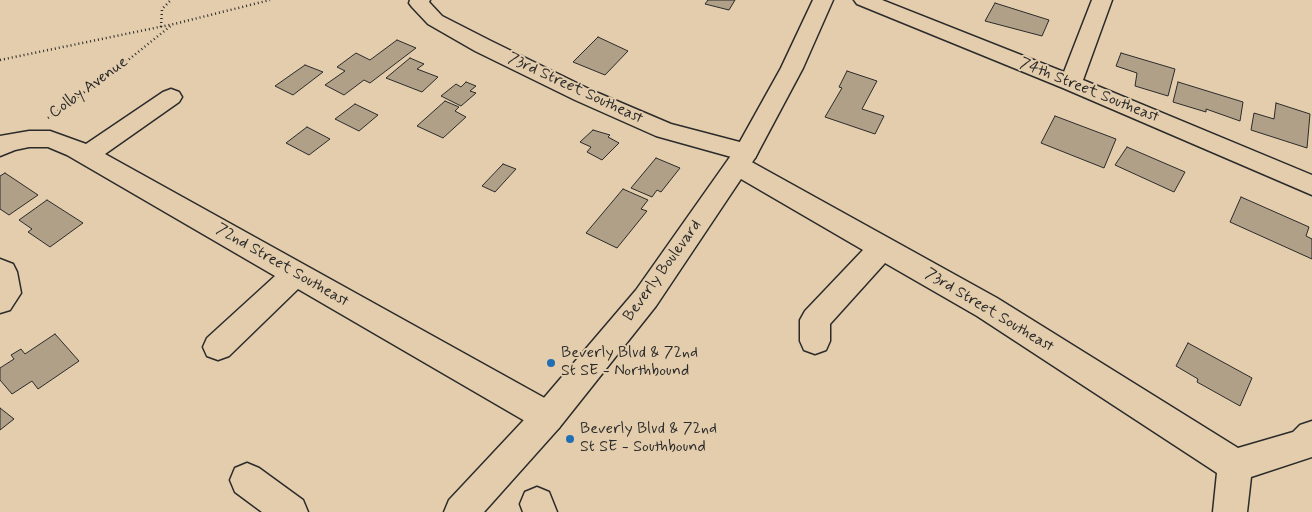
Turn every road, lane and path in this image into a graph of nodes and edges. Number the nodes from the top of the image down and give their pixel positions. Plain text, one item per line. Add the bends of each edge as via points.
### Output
1 (171, 0) edge
2 (270, 0) edge
3 (420, 0) edge
4 (823, 0) edge
5 (864, 0) edge
6 (1102, 0) edge
7 (174, 24) junction
8 (161, 26) junction
9 (0, 60) edge
10 (1071, 83) junction
11 (172, 97) dead end
12 (5, 145) edge
13 (87, 155) junction
14 (742, 159) junction
15 (1312, 186) edge
16 (882, 248) junction
17 (0, 270) edge
18 (303, 278) junction
19 (0, 301) edge
20 (815, 341) dead end
21 (226, 350) dead end
22 (548, 417) junction
23 (1312, 436) edge
24 (1235, 465) junction
25 (247, 480) dead end
26 (291, 512) edge
27 (461, 512) edge
28 (1230, 512) edge

1 - 8 path via 162,9
2 - 7 path
3 - 14 street, 73rd Street Southeast via 419,3 435,20 483,46 664,130
4 - 14 street, Beverly Boulevard via 792,68
5 - 10 street, 74th Street Southeast
6 - 10 street
7 - 8 path
7 - 12 path, Colby Avenue via 52,116
8 - 9 path
10 - 15 street, 74th Street Southeast
11 - 13 street
12 - 13 street, 72nd Street Southeast via 29,139 50,139
13 - 18 street, 72nd Street Southeast
14 - 16 street, 73rd Street Southeast
14 - 22 street, Beverly Boulevard via 646,298
16 - 20 street via 815,320
16 - 24 street, 73rd Street Southeast via 987,307
17 - 19 street via 7,294
18 - 21 street
18 - 22 street, 72nd Street Southeast
22 - 27 street, Beverly Boulevard
23 - 24 street via 1303,445
24 - 28 street
25 - 26 street

